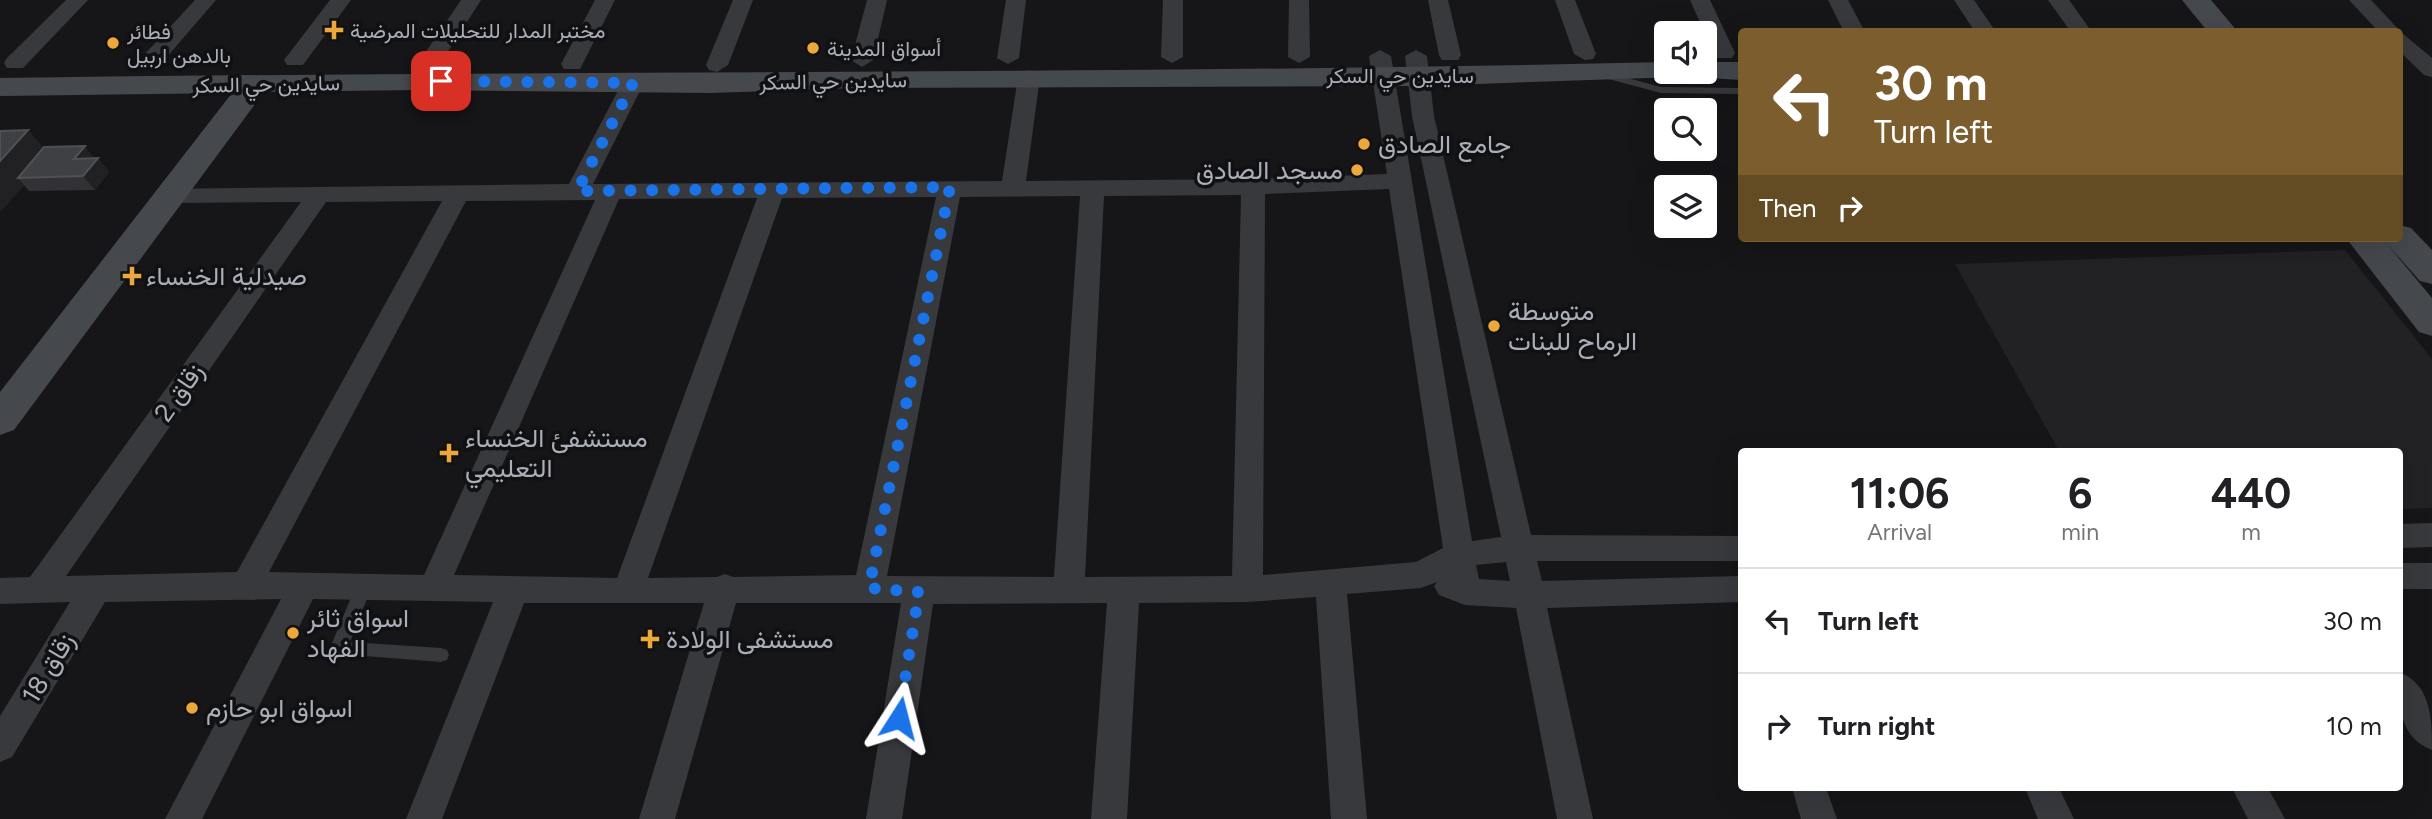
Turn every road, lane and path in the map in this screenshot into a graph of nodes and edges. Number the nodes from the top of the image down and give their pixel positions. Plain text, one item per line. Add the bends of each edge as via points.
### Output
1 (78, 0) edge
2 (206, 0) edge
3 (341, 0) edge
4 (471, 0) edge
5 (605, 0) edge
6 (743, 0) edge
7 (877, 0) edge
8 (1016, 0) edge
9 (1173, 0) edge
10 (1299, 0) edge
11 (1438, 0) edge
12 (1566, 0) edge
13 (1700, 0) edge
14 (1838, 0) edge
15 (1964, 0) edge
16 (2059, 0) edge
17 (2196, 0) edge
18 (2359, 0) edge
19 (1853, 28) edge
20 (1983, 28) edge
21 (2079, 28) edge
22 (2220, 28) edge
23 (2388, 28) edge
24 (2403, 43) edge
25 (1450, 55) junction
26 (1654, 55) edge
27 (1299, 57) junction
28 (1172, 58) junction
29 (152, 60) junction
30 (295, 60) junction
31 (862, 60) junction
32 (1723, 60) edge
33 (430, 62) junction
34 (1588, 63) junction
35 (572, 64) junction
36 (716, 65) junction
37 (1382, 66) junction
38 (1417, 66) junction
39 (1019, 68) junction
40 (5, 71) edge
41 (1654, 71) edge
42 (2432, 71) edge
43 (633, 83) junction
44 (254, 85) junction
45 (1738, 91) edge
46 (1402, 181) junction
47 (1093, 186) junction
48 (950, 187) junction
49 (1013, 187) junction
50 (1253, 187) junction
51 (772, 189) junction
52 (611, 190) junction
53 (577, 191) junction
54 (459, 192) junction
55 (320, 193) junction
56 (171, 195) junction
57 (2412, 240) edge
58 (2366, 242) edge
59 (2432, 272) edge
60 (2432, 323) edge
61 (0, 419) edge
62 (2432, 535) edge
63 (2403, 536) edge
64 (1518, 548) junction
65 (1738, 548) edge
66 (1458, 555) junction
67 (1421, 575) junction
68 (2403, 576) edge
69 (2432, 576) edge
70 (1331, 584) junction
71 (246, 585) junction
72 (303, 586) junction
73 (364, 586) junction
74 (434, 586) junction
75 (725, 587) junction
76 (869, 588) junction
77 (514, 589) junction
78 (1069, 589) junction
79 (1124, 589) junction
80 (1247, 589) junction
81 (1738, 589) edge
82 (96, 590) junction
83 (0, 591) edge
84 (38, 591) junction
85 (628, 591) junction
86 (919, 592) junction
87 (1465, 592) junction
88 (1529, 595) junction
89 (441, 655) dead end
90 (2403, 693) edge
91 (2432, 735) edge
92 (0, 746) edge
93 (1810, 791) edge
94 (2043, 791) edge
95 (2251, 791) edge
96 (183, 819) edge
97 (424, 819) edge
98 (657, 819) edge
99 (884, 819) edge
100 (1109, 819) edge
101 (1349, 819) edge
102 (1575, 819) edge
103 (1819, 819) edge
104 (2056, 819) edge
105 (2267, 819) edge

1 - 40 street
2 - 29 street
3 - 30 street
4 - 33 street
5 - 35 street
6 - 36 street
7 - 31 street
8 - 39 street
9 - 28 street
10 - 27 street
11 - 25 street
12 - 34 street
13 - 32 street
14 - 19 street
15 - 20 street
16 - 21 street
17 - 22 street
18 - 23 street
24 - 42 street
25 - 34 street, سايدين حي السكر
25 - 38 street, سايدين حي السكر
26 - 34 street, سايدين حي السكر
27 - 28 street, سايدين حي السكر
27 - 37 street, سايدين حي السكر
28 - 39 street, سايدين حي السكر
29 - 30 street, سايدين حي السكر
29 - 40 street, سايدين حي السكر
30 - 33 street, سايدين حي السكر
31 - 36 street, سايدين حي السكر
31 - 39 street, سايدين حي السكر
33 - 35 street, سايدين حي السكر
34 - 38 street, سايدين حي السكر
34 - 41 street, سايدين حي السكر
34 - 45 lane via 1661,90
35 - 36 street, سايدين حي السكر
37 - 38 street, سايدين حي السكر
37 - 39 street, سايدين حي السكر
37 - 46 street
38 - 64 street via 1423,116
39 - 43 street, سايدين حي السكر
39 - 49 street
40 - 44 street, سايدين حي السكر
43 - 44 street, سايدين حي السكر
43 - 53 street
44 - 56 street
46 - 50 street
46 - 66 street
47 - 49 street
47 - 50 street
47 - 78 street
48 - 49 street
48 - 51 street
48 - 76 street
50 - 80 street
51 - 52 street
51 - 85 street
52 - 53 street
52 - 74 street
53 - 54 street
54 - 55 street
54 - 71 street
55 - 56 street
55 - 84 street, زقاق 2
56 - 61 street
57 - 59 street
58 - 60 street
62 - 63 street
64 - 65 street
64 - 66 street
64 - 88 street
66 - 67 street
66 - 87 street
67 - 70 street
67 - 87 street
68 - 69 street
70 - 80 street
70 - 101 street
71 - 72 street
71 - 82 street
72 - 73 street
72 - 96 street
73 - 74 street
73 - 89 lane via 340,643 346,649
74 - 77 street
75 - 76 street
75 - 85 street
75 - 98 street
76 - 86 street
77 - 85 street
77 - 97 street
78 - 79 street
78 - 86 street
79 - 80 street
79 - 100 street
81 - 88 street
82 - 84 street
82 - 92 street, زقاق 18
83 - 84 street
86 - 99 street
87 - 88 street
88 - 102 street
90 - 91 street
93 - 103 street
94 - 104 street
95 - 105 street

